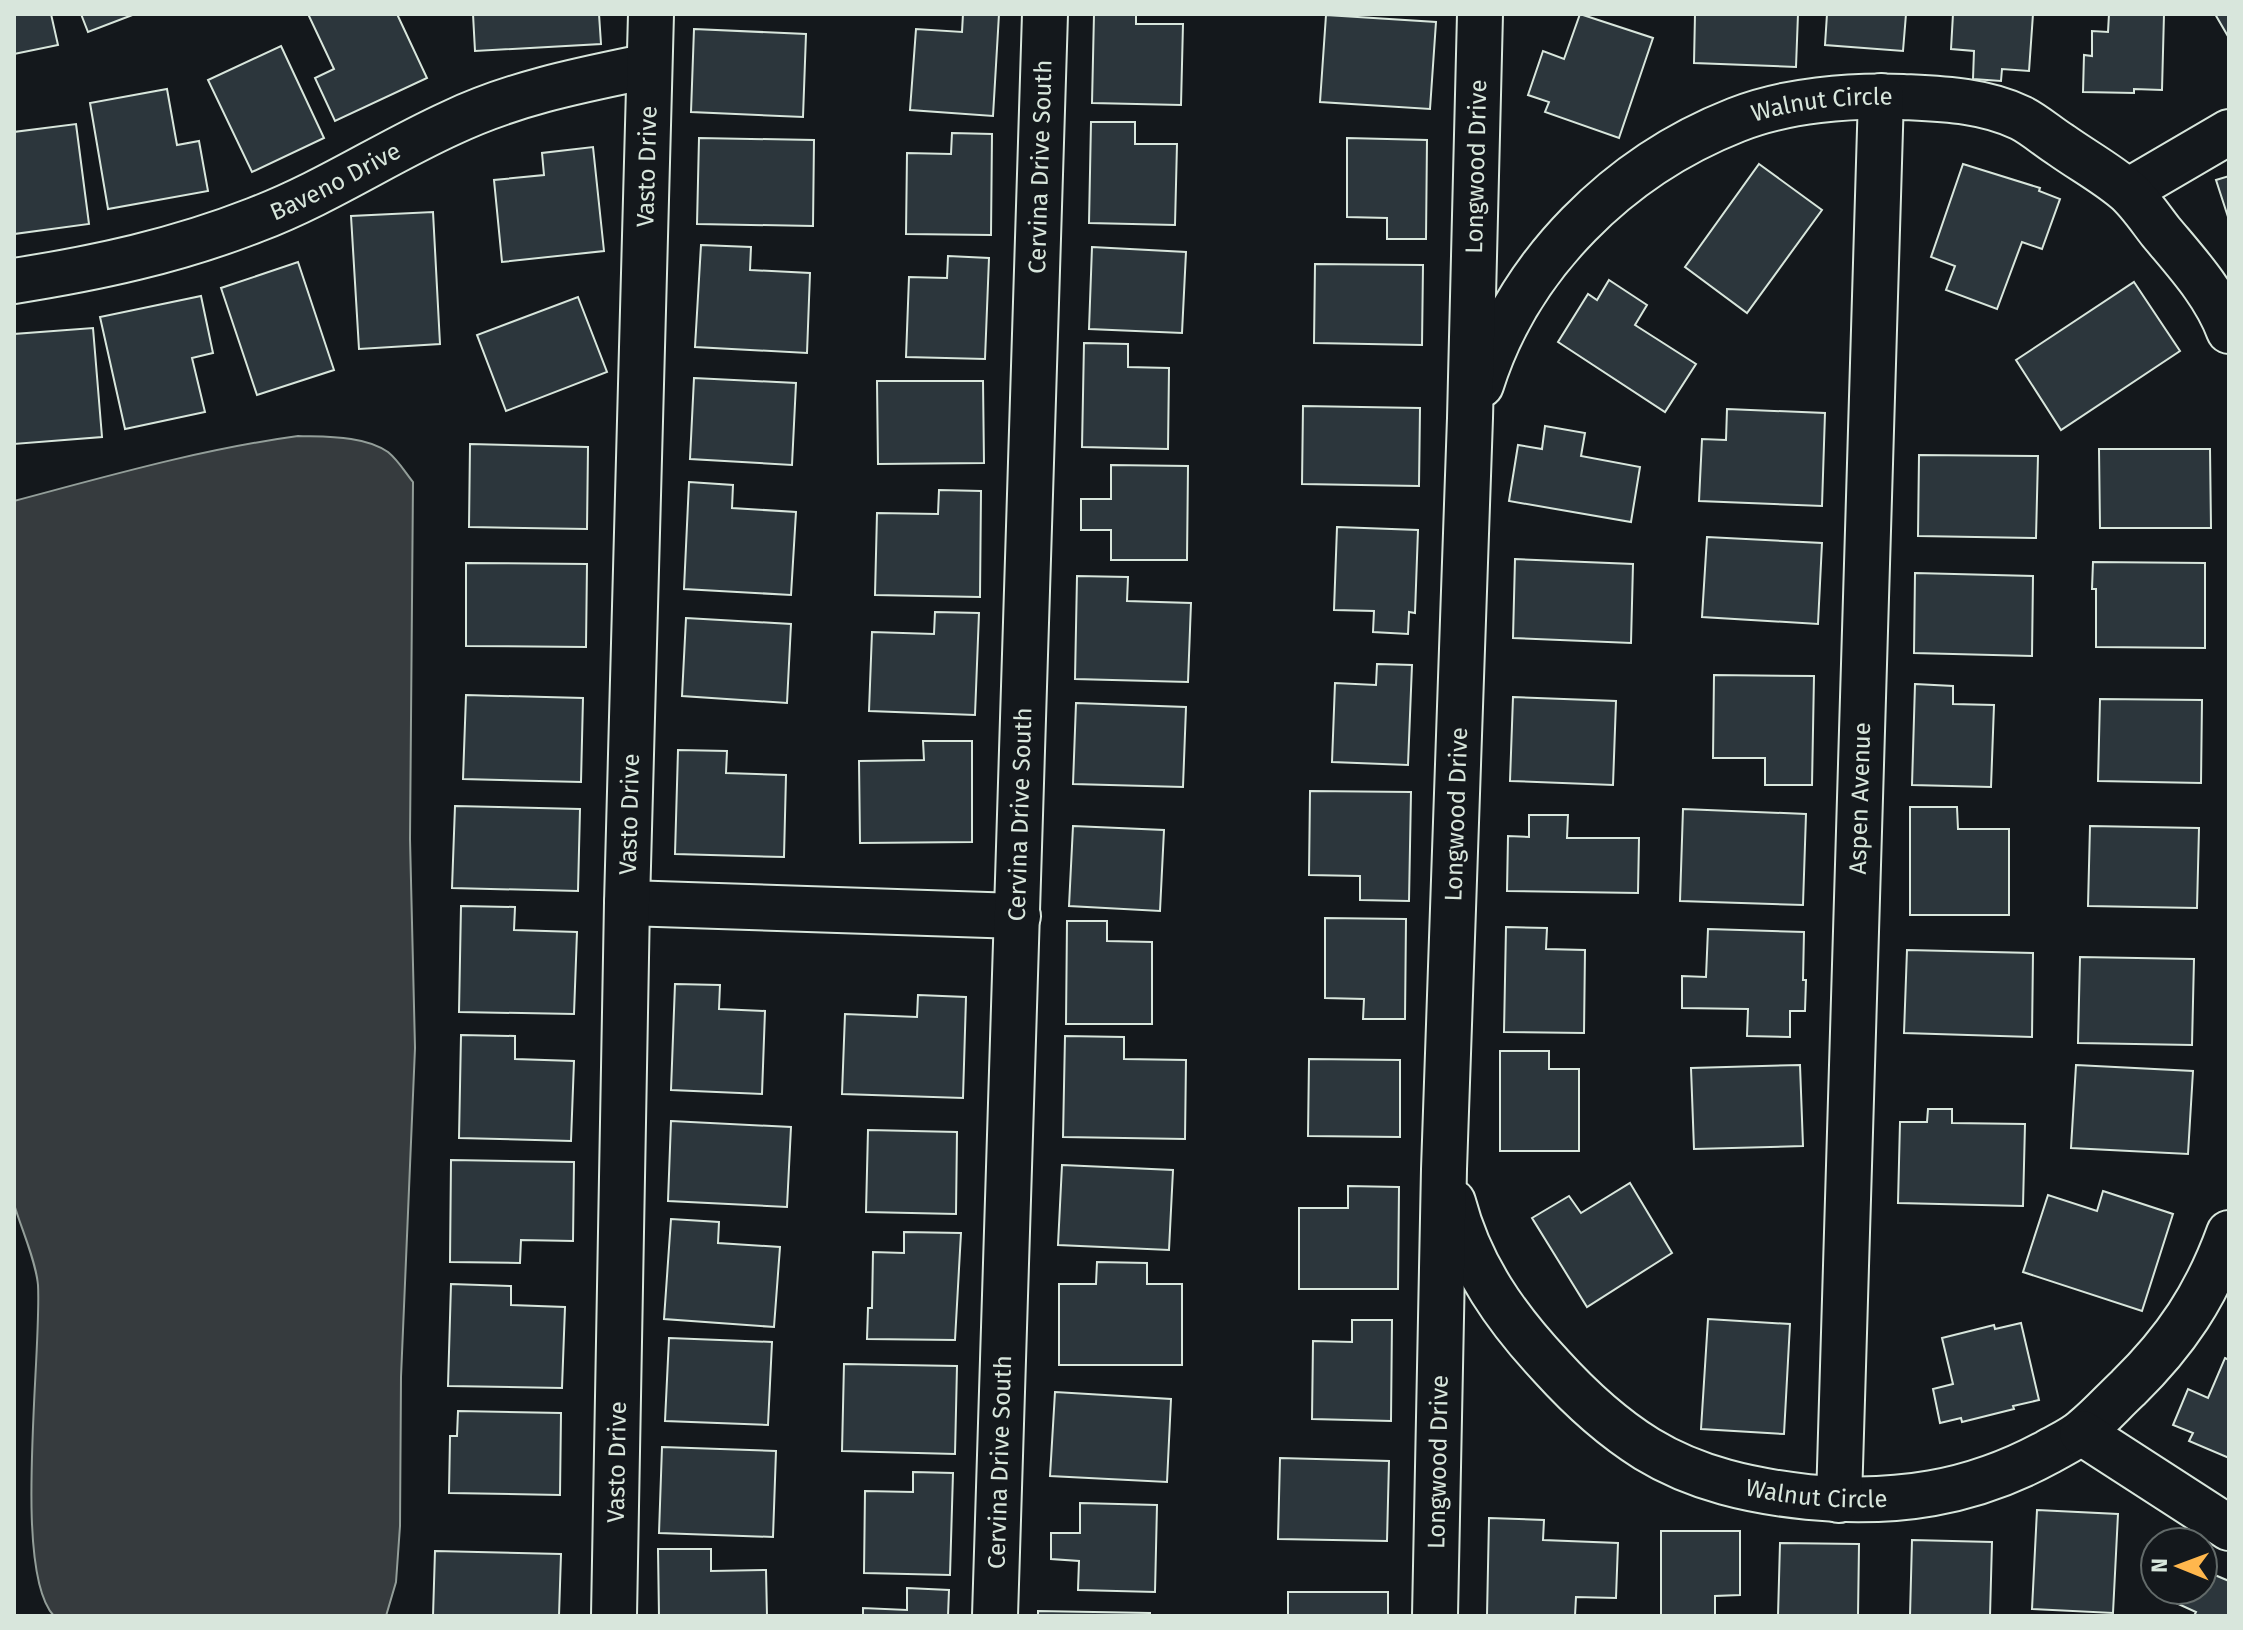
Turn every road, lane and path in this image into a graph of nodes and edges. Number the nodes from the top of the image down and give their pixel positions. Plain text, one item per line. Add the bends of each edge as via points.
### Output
1 (651, 14) edge
2 (1045, 14) edge
3 (1480, 14) edge
4 (649, 66) junction
5 (1881, 96) junction
6 (2229, 132) edge
7 (2128, 191) junction
8 (14, 281) edge
9 (2229, 331) edge
10 (1470, 418) junction
11 (627, 903) junction
12 (1018, 916) junction
13 (1444, 1169) junction
14 (2229, 1233) edge
15 (2082, 1433) junction
16 (1839, 1500) junction
17 (2229, 1528) edge
18 (614, 1616) edge
19 (995, 1616) edge
20 (1435, 1616) edge

1 - 4 street, Vasto Drive
2 - 12 street, Cervina Drive South
3 - 10 street, Longwood Drive
4 - 8 street, Baveno Drive via 507,99 257,220 173,249 94,269
4 - 11 street, Vasto Drive
5 - 7 street, Walnut Circle via 1960,100 2022,118
5 - 10 street, Walnut Circle via 1821,99 1739,119 1688,142 1629,179 1568,235 1535,276 1488,361
5 - 16 street, Aspen Avenue
6 - 7 street
7 - 9 street, Walnut Circle via 2200,279
10 - 13 street, Longwood Drive
11 - 12 street
11 - 18 street, Vasto Drive
12 - 19 street, Cervina Drive South
13 - 16 street, Walnut Circle via 1460,1230 1481,1277 1517,1329 1583,1401 1649,1450 1690,1470 1733,1486
13 - 20 street, Longwood Drive
14 - 15 street, Walnut Circle via 2194,1310 2161,1356
15 - 16 street, Walnut Circle via 2012,1471 1938,1494
15 - 17 street

